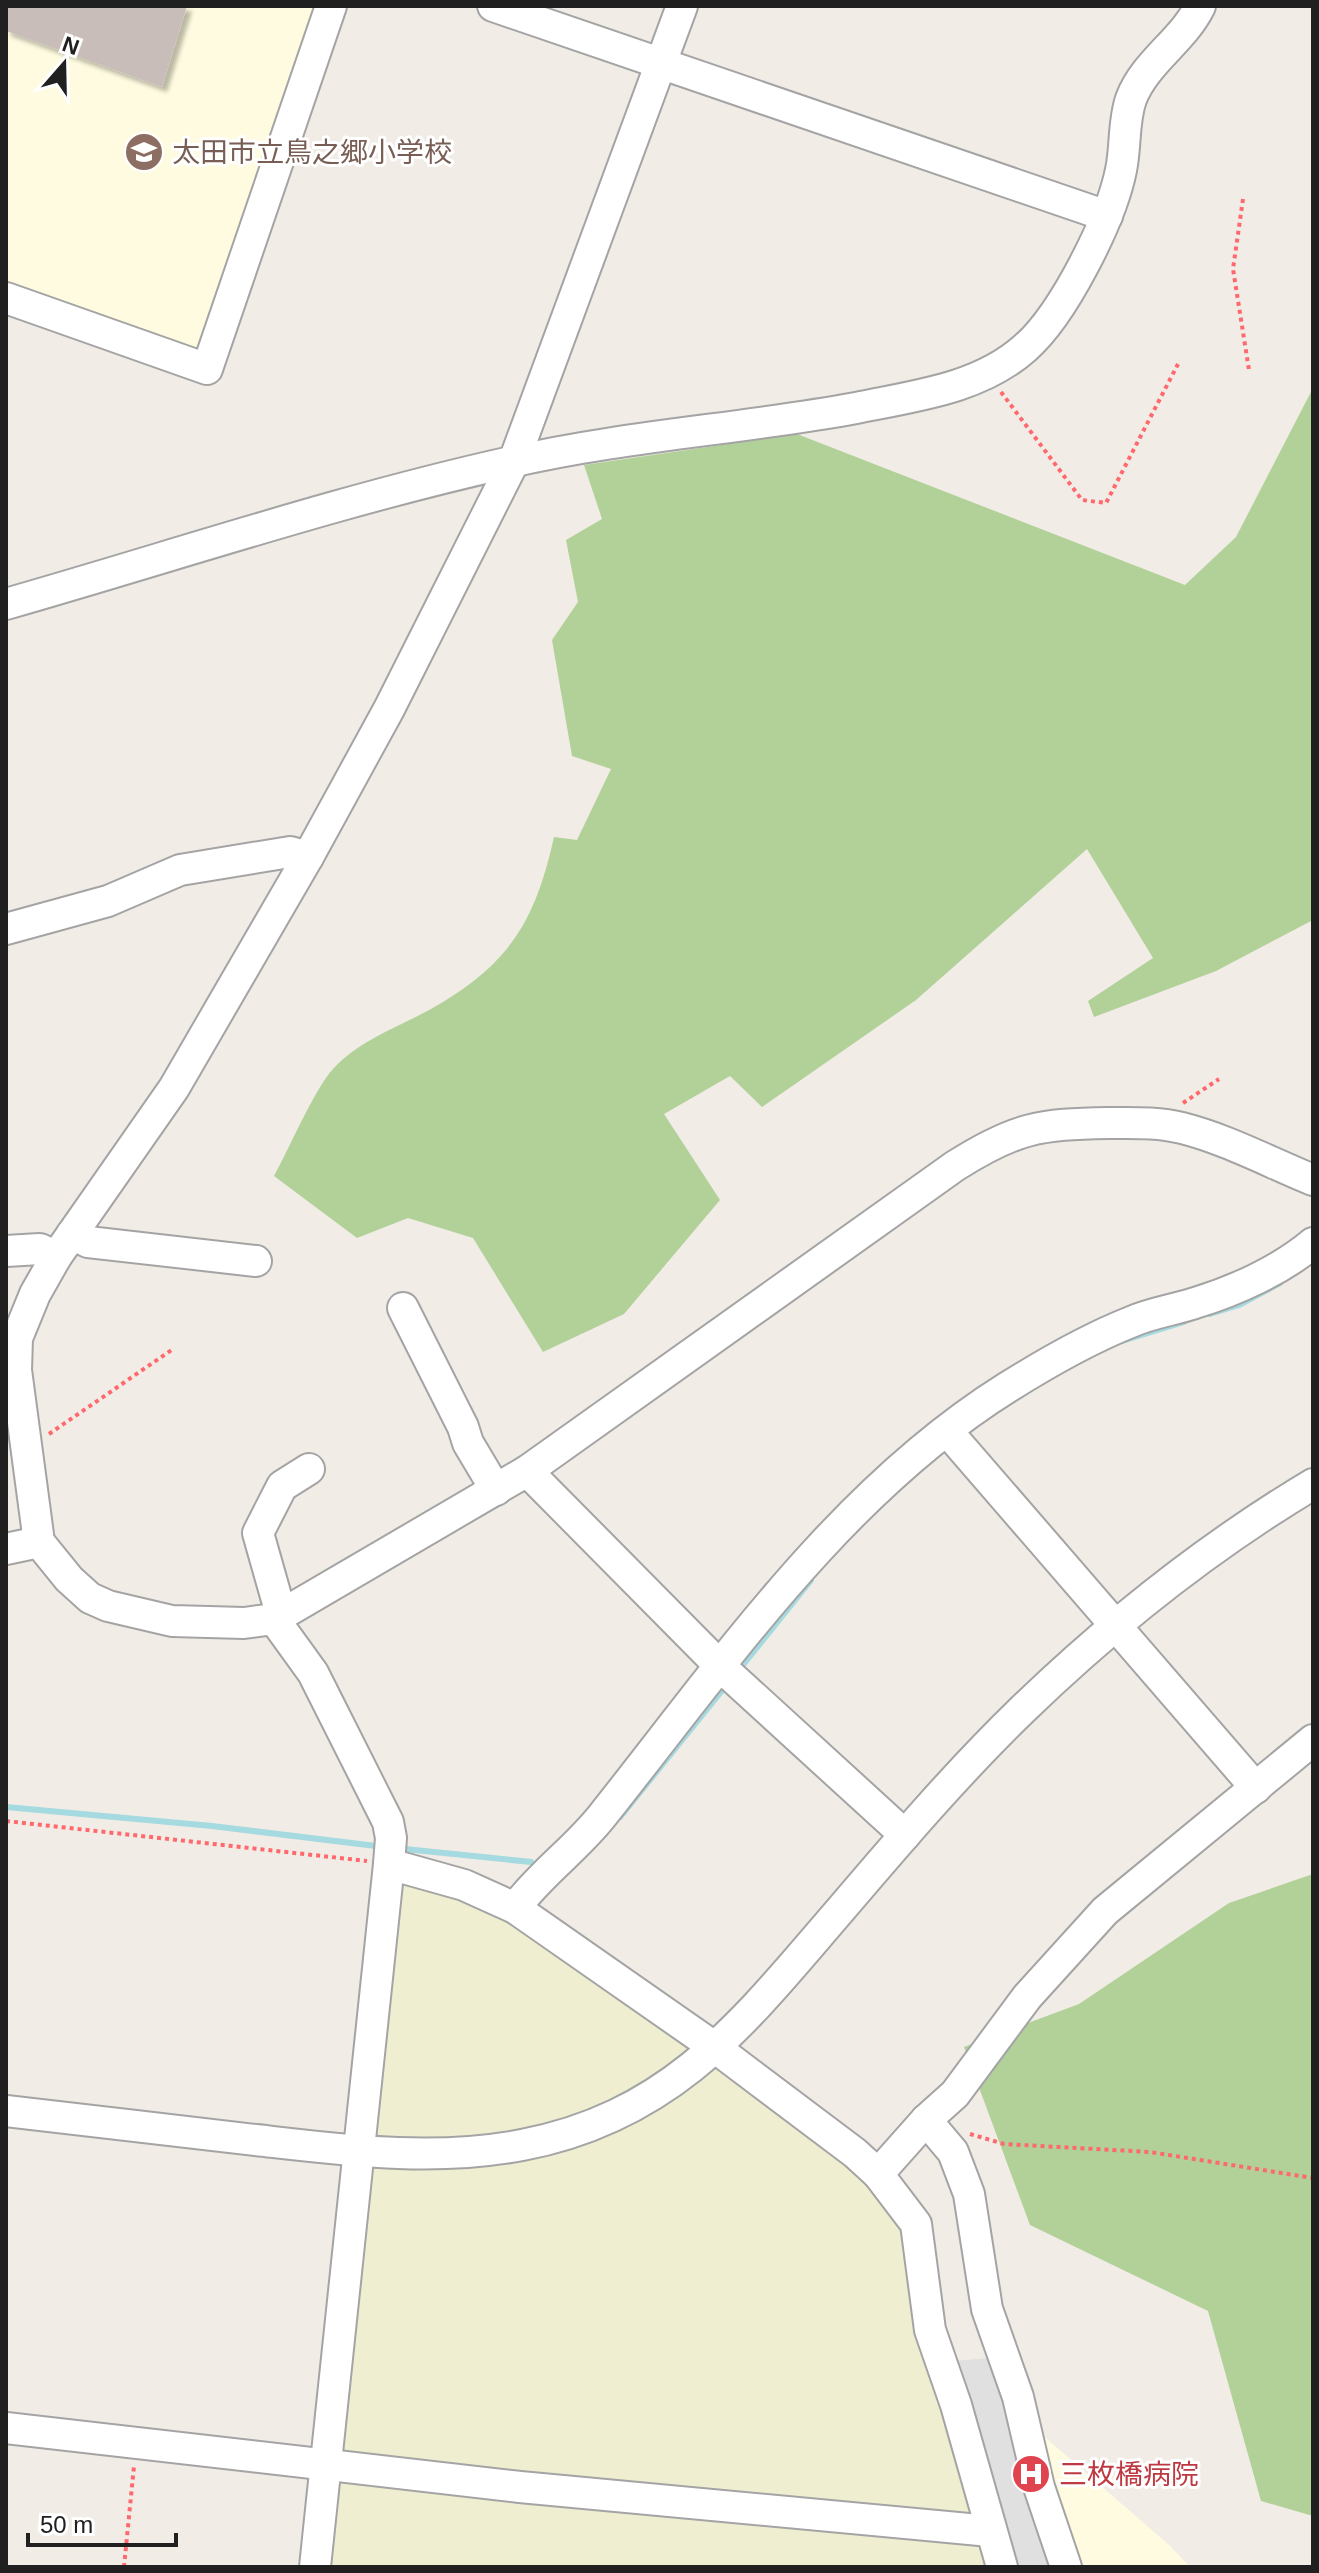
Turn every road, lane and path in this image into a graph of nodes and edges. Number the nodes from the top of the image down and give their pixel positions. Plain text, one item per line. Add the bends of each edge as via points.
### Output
1 (331, 6) edge
2 (493, 6) edge
3 (682, 6) edge
4 (1200, 6) edge
5 (662, 64) junction
6 (1243, 199) dead end
7 (1107, 216) junction
8 (6, 298) edge
9 (1178, 364) dead end
10 (1249, 370) dead end
11 (990, 373) junction
12 (514, 461) junction
13 (6, 604) edge
14 (308, 857) junction
15 (6, 929) edge
16 (1219, 1079) dead end
17 (1154, 1122) junction
18 (1313, 1180) edge
19 (1313, 1243) edge
20 (64, 1246) junction
21 (6, 1251) edge
22 (256, 1261) dead end
23 (403, 1308) dead end
24 (173, 1349) dead end
25 (948, 1432) junction
26 (26, 1446) junction
27 (309, 1469) dead end
28 (527, 1471) junction
29 (1313, 1484) edge
30 (496, 1490) junction
31 (39, 1542) junction
32 (6, 1549) edge
33 (277, 1617) junction
34 (1116, 1625) junction
35 (721, 1667) junction
36 (1313, 1740) edge
37 (1256, 1788) junction
38 (6, 1821) edge
39 (905, 1835) junction
40 (389, 1864) junction
41 (515, 1908) junction
42 (717, 2049) junction
43 (6, 2111) edge
44 (926, 2120) junction
45 (965, 2132) dead end
46 (358, 2151) junction
47 (878, 2174) junction
48 (1313, 2178) edge
49 (6, 2428) edge
50 (136, 2443) junction
51 (326, 2465) junction
52 (990, 2531) junction
53 (124, 2567) edge
54 (315, 2567) edge
55 (1002, 2567) edge
56 (1066, 2567) edge

1 - 8 street via 207,369
2 - 5 street
3 - 5 street
4 - 7 street via 1130,101 1121,172
5 - 7 street
5 - 12 street
6 - 10 path via 1233,269
7 - 11 street via 1040,333
9 - 11 path via 1106,503 1082,500
11 - 12 street via 919,395 823,414
12 - 13 street via 373,495
12 - 14 street
14 - 15 street via 290,852 180,870 108,901
14 - 20 street via 174,1088
16 - 17 path
17 - 18 street via 1185,1129
17 - 28 street via 1045,1124 991,1143
19 - 25 street via 1291,1262 1199,1302 1134,1320 1080,1344 1005,1389
20 - 21 street
20 - 22 street via 88,1242
20 - 26 street via 17,1338
23 - 30 street
24 - 26 path
25 - 34 street
25 - 35 street via 873,1494 789,1581
26 - 31 street
27 - 33 street via 282,1486 258,1533
28 - 30 street
28 - 35 street
29 - 34 street via 1245,1525
30 - 33 street
31 - 32 street
31 - 33 street via 79,1589 108,1606 172,1621 244,1623
33 - 40 street via 313,1673 388,1822
34 - 37 street
34 - 39 street via 1022,1711
35 - 39 street
35 - 41 street via 587,1835 539,1876
36 - 37 street
37 - 44 street via 1105,1911 1027,1997 955,2094
38 - 40 path
39 - 42 street
40 - 41 street via 464,1885
40 - 46 street
41 - 42 street
42 - 46 street via 636,2104 559,2136 454,2154
42 - 47 street
43 - 46 street
44 - 47 street
44 - 56 street via 953,2152 969,2194 987,2309
45 - 48 path via 1004,2144 1150,2152
46 - 51 street
47 - 52 street via 916,2224 930,2330
49 - 50 street
50 - 51 street
50 - 53 path
51 - 52 street
51 - 54 street
52 - 55 street

